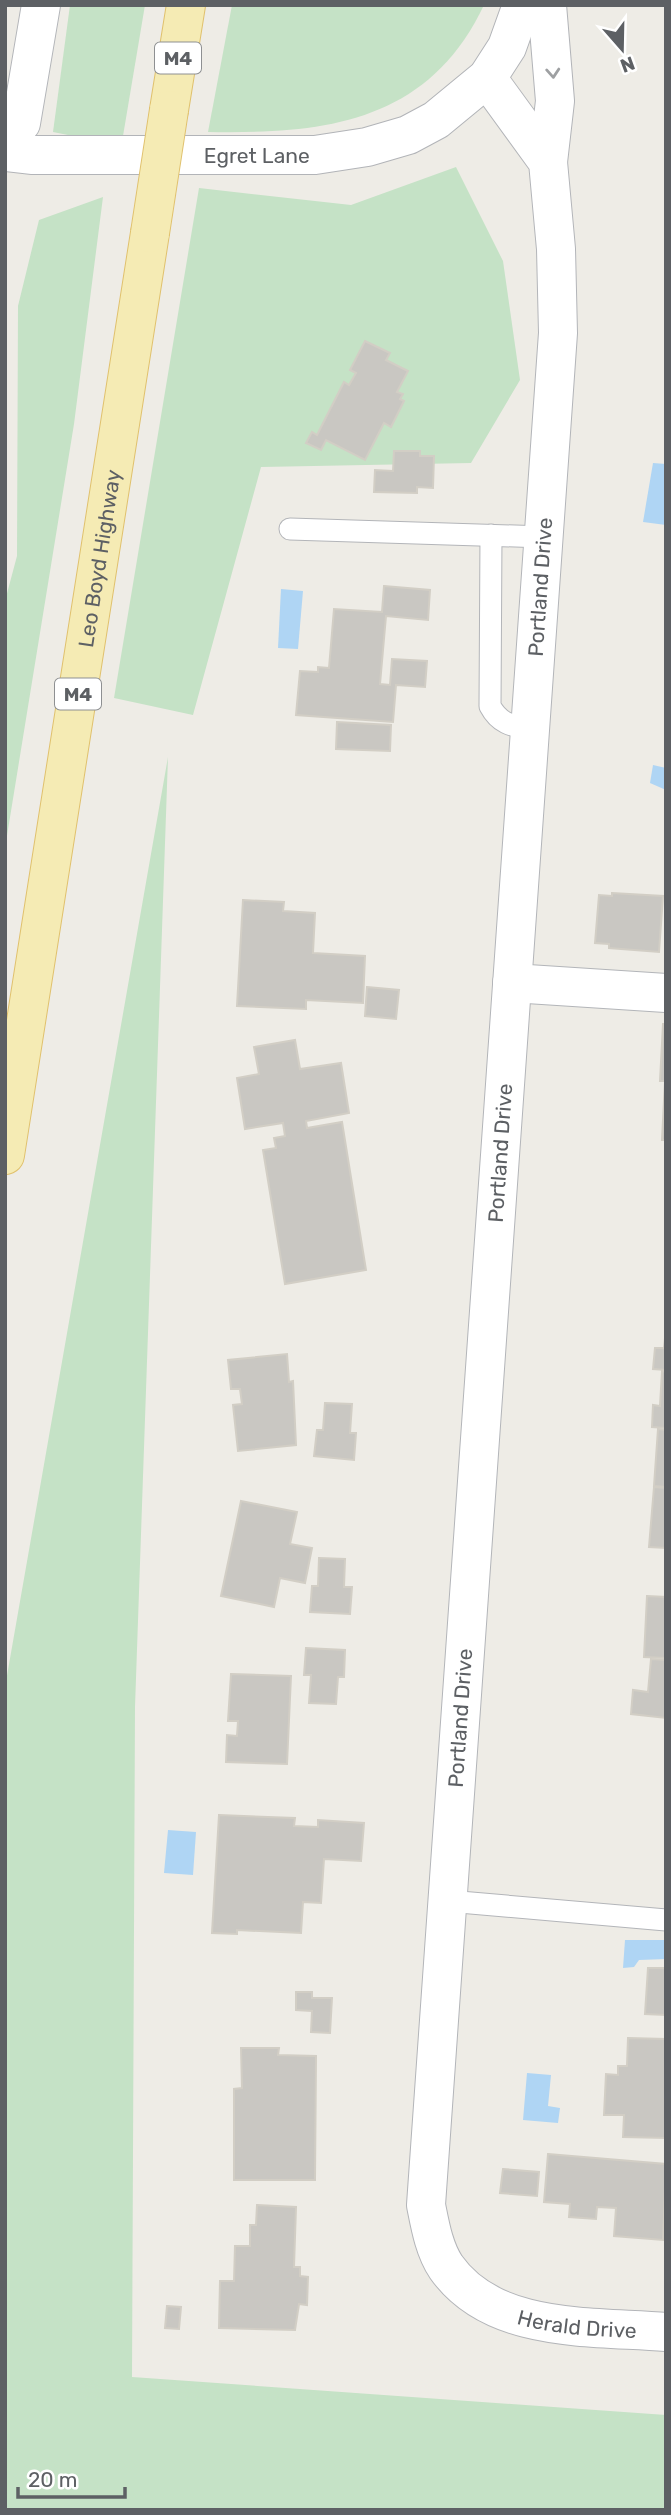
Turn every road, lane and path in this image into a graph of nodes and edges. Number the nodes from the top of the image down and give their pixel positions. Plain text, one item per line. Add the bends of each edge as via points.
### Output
1 (41, 5) edge
2 (186, 5) edge
3 (523, 5) edge
4 (547, 5) edge
5 (487, 78) junction
6 (5, 139) edge
7 (5, 152) edge
8 (548, 162) junction
9 (290, 530) dead end
10 (491, 535) junction
11 (544, 537) junction
12 (530, 729) junction
13 (512, 983) junction
14 (666, 993) edge
15 (5, 1155) edge
16 (447, 1901) junction
17 (666, 1920) edge
18 (489, 2306) joint
19 (666, 2332) edge

1 - 6 street via 21,123
2 - 15 main road, Leo Boyd Highway / M4, bridge
3 - 5 street via 507,47
4 -> 8 street, Portland Drive via 555,101
5 - 7 street, Egret Lane via 436,120 408,135 315,155
5 - 8 street
8 - 11 street, Portland Drive via 558,332
9 - 10 lane
10 - 11 lane
10 - 12 lane via 490,706 496,718
11 - 12 street, Portland Drive
12 - 13 street, Portland Drive
13 - 14 street
13 - 16 street, Portland Drive
16 - 17 lane
16 - 18 street, Portland Drive via 426,2205 445,2266
18 - 19 street, Herald Drive via 546,2322

